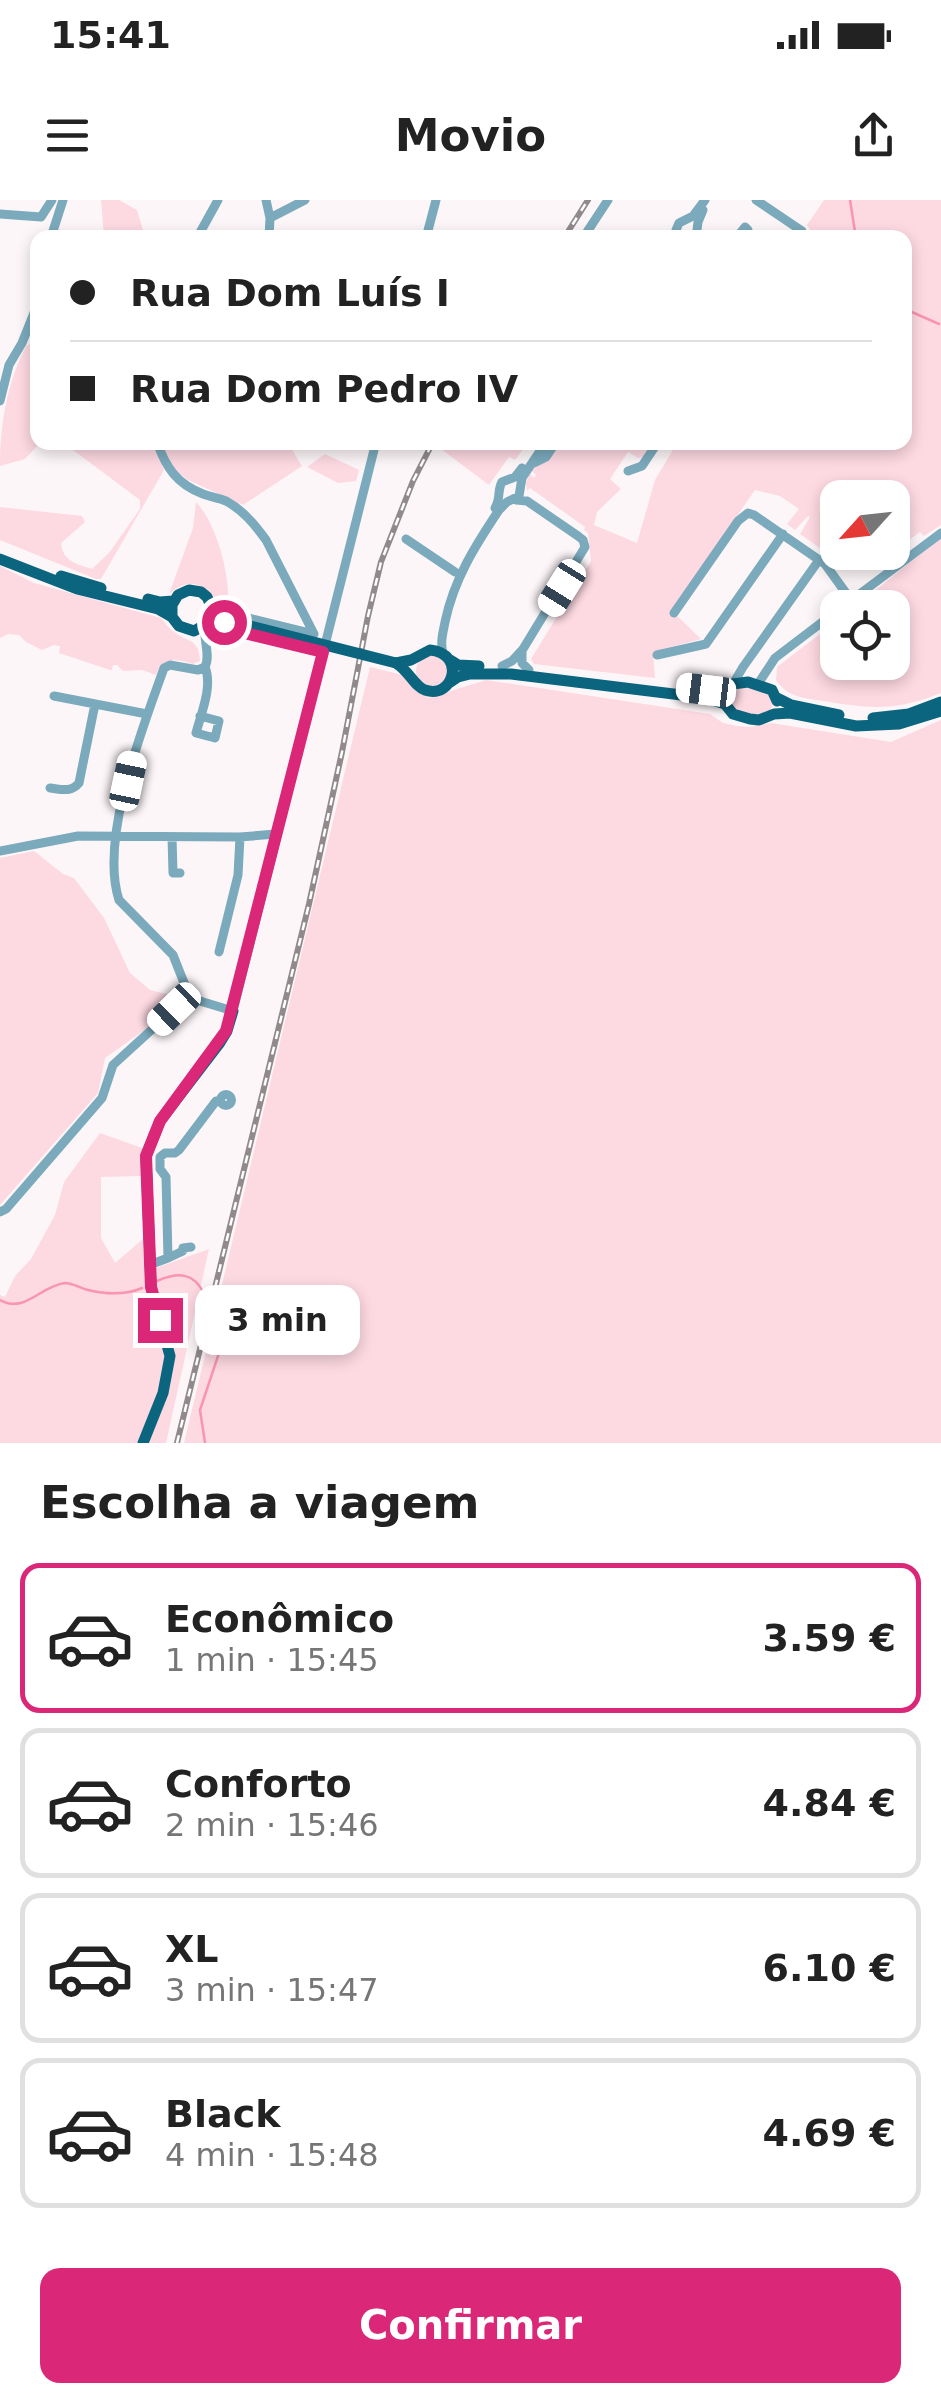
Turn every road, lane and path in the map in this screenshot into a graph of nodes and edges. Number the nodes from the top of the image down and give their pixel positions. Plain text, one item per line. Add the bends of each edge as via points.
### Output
1 (52, 200) edge
2 (63, 200) edge
3 (218, 200) edge
4 (266, 200) edge
5 (305, 200) edge
6 (436, 200) edge
7 (608, 200) edge
8 (709, 200) edge
9 (756, 200) edge
10 (0, 214) edge
11 (42, 217) junction
12 (270, 218) junction
13 (685, 220) junction
14 (50, 230) edge
15 (54, 230) edge
16 (201, 230) edge
17 (269, 230) edge
18 (428, 230) edge
19 (588, 230) edge
20 (678, 230) edge
21 (696, 230) edge
22 (698, 230) edge
23 (799, 230) edge
24 (30, 324) edge
25 (30, 340) edge
26 (22, 343) junction
27 (4, 367) edge
28 (0, 401) edge
29 (161, 450) edge
30 (374, 450) edge
31 (538, 450) edge
32 (539, 450) edge
33 (551, 450) edge
34 (653, 450) edge
35 (531, 464) junction
36 (628, 471) dead end
37 (518, 485) junction
38 (500, 492) junction
39 (513, 500) junction
40 (528, 501) junction
41 (941, 533) edge
42 (783, 534) junction
43 (406, 539) dead end
44 (0, 550) edge
45 (0, 559) edge
46 (819, 560) junction
47 (455, 572) junction
48 (844, 590) edge
49 (864, 590) edge
50 (173, 601) junction
51 (212, 606) junction
52 (674, 613) dead end
53 (172, 616) junction
54 (820, 623) edge
55 (209, 624) junction
56 (247, 625) junction
57 (186, 630) junction
58 (314, 634) junction
59 (327, 637) junction
60 (205, 648) junction
61 (523, 649) junction
62 (323, 652) junction
63 (441, 654) junction
64 (657, 656) dead end
65 (416, 657) junction
66 (396, 663) junction
67 (746, 664) junction
68 (502, 666) junction
69 (205, 667) junction
70 (522, 669) junction
71 (768, 671) junction
72 (412, 675) junction
73 (449, 683) junction
74 (753, 684) junction
75 (731, 687) junction
76 (774, 694) junction
77 (54, 696) dead end
78 (941, 702) edge
79 (95, 704) junction
80 (725, 704) junction
81 (941, 711) edge
82 (147, 714) junction
83 (774, 714) junction
84 (200, 716) dead end
85 (50, 788) dead end
86 (116, 835) junction
87 (172, 836) junction
88 (240, 837) junction
89 (275, 839) junction
90 (0, 852) edge
91 (180, 872) dead end
92 (220, 952) dead end
93 (190, 998) junction
94 (233, 1011) junction
95 (220, 1100) dead end
96 (0, 1212) edge
97 (191, 1247) dead end
98 (168, 1258) junction
99 (149, 1266) junction
100 (142, 1443) edge

1 - 11 street
2 - 15 street
3 - 16 street
4 - 12 street
5 - 12 street
6 - 18 street
7 - 19 street
8 - 13 street
8 - 22 street
9 - 23 street
10 - 11 street
11 - 14 street
12 - 17 street
13 - 20 street
13 - 21 street
24 - 26 street
25 - 26 street
26 - 27 street
27 - 28 street
29 - 58 street via 183,484 226,501 256,526
30 - 59 street
31 - 37 street
32 - 35 street
33 - 35 street
34 - 36 street via 642,466
35 - 37 street
37 - 38 street via 502,482
37 - 39 street
37 - 40 street
38 - 39 street
38 - 47 street
39 - 40 street
39 - 63 street via 487,527 457,579
40 - 61 street via 583,540 584,551
41 - 49 street
42 - 46 street
42 - 52 street via 754,515 741,518
42 - 64 street via 711,639
43 - 47 street
44 - 50 main road via 88,584
45 - 53 main road
46 - 48 street
46 - 67 street
47 - 63 street via 436,641
50 - 51 main road via 193,590
50 - 53 main road
51 - 55 main road
51 - 56 main road
51 - 58 street
53 - 57 main road
54 - 71 street via 774,658
55 - 56 main road
55 - 57 main road
55 - 60 street
55 - 62 street
56 - 66 main road, bridge
57 - 60 street
58 - 59 street
59 - 62 street
60 - 69 street
61 - 68 street
61 - 70 street
62 - 89 street
63 - 65 main road
63 - 68 main road via 464,666
63 - 73 main road via 453,670
65 - 66 main road
65 - 72 main road
66 - 72 main road
67 - 74 street
67 - 75 street
68 - 70 main road
69 - 82 street via 164,668
69 - 84 street via 209,680
70 - 73 main road
70 - 75 main road via 706,690
70 - 80 main road
71 - 74 street
71 - 76 street
72 - 73 main road via 430,691
74 - 75 main road
74 - 76 main road
75 - 80 main road
76 - 78 main road via 792,705 866,718
76 - 83 main road
77 - 79 street
79 - 82 street
79 - 85 street via 78,784
80 - 83 main road via 750,719
81 - 83 main road via 870,726
82 - 86 street
86 - 87 street
86 - 90 street via 67,837
86 - 93 street via 120,900 174,955
87 - 88 street
87 - 91 street via 173,873
88 - 89 street
88 - 92 street
89 - 94 street
93 - 94 street
93 - 96 street via 113,1065 102,1098
94 - 99 main road via 219,1044 150,1141
95 - 98 street via 179,1150 160,1157
97 - 98 street
98 - 99 street
99 - 100 main road via 170,1356

